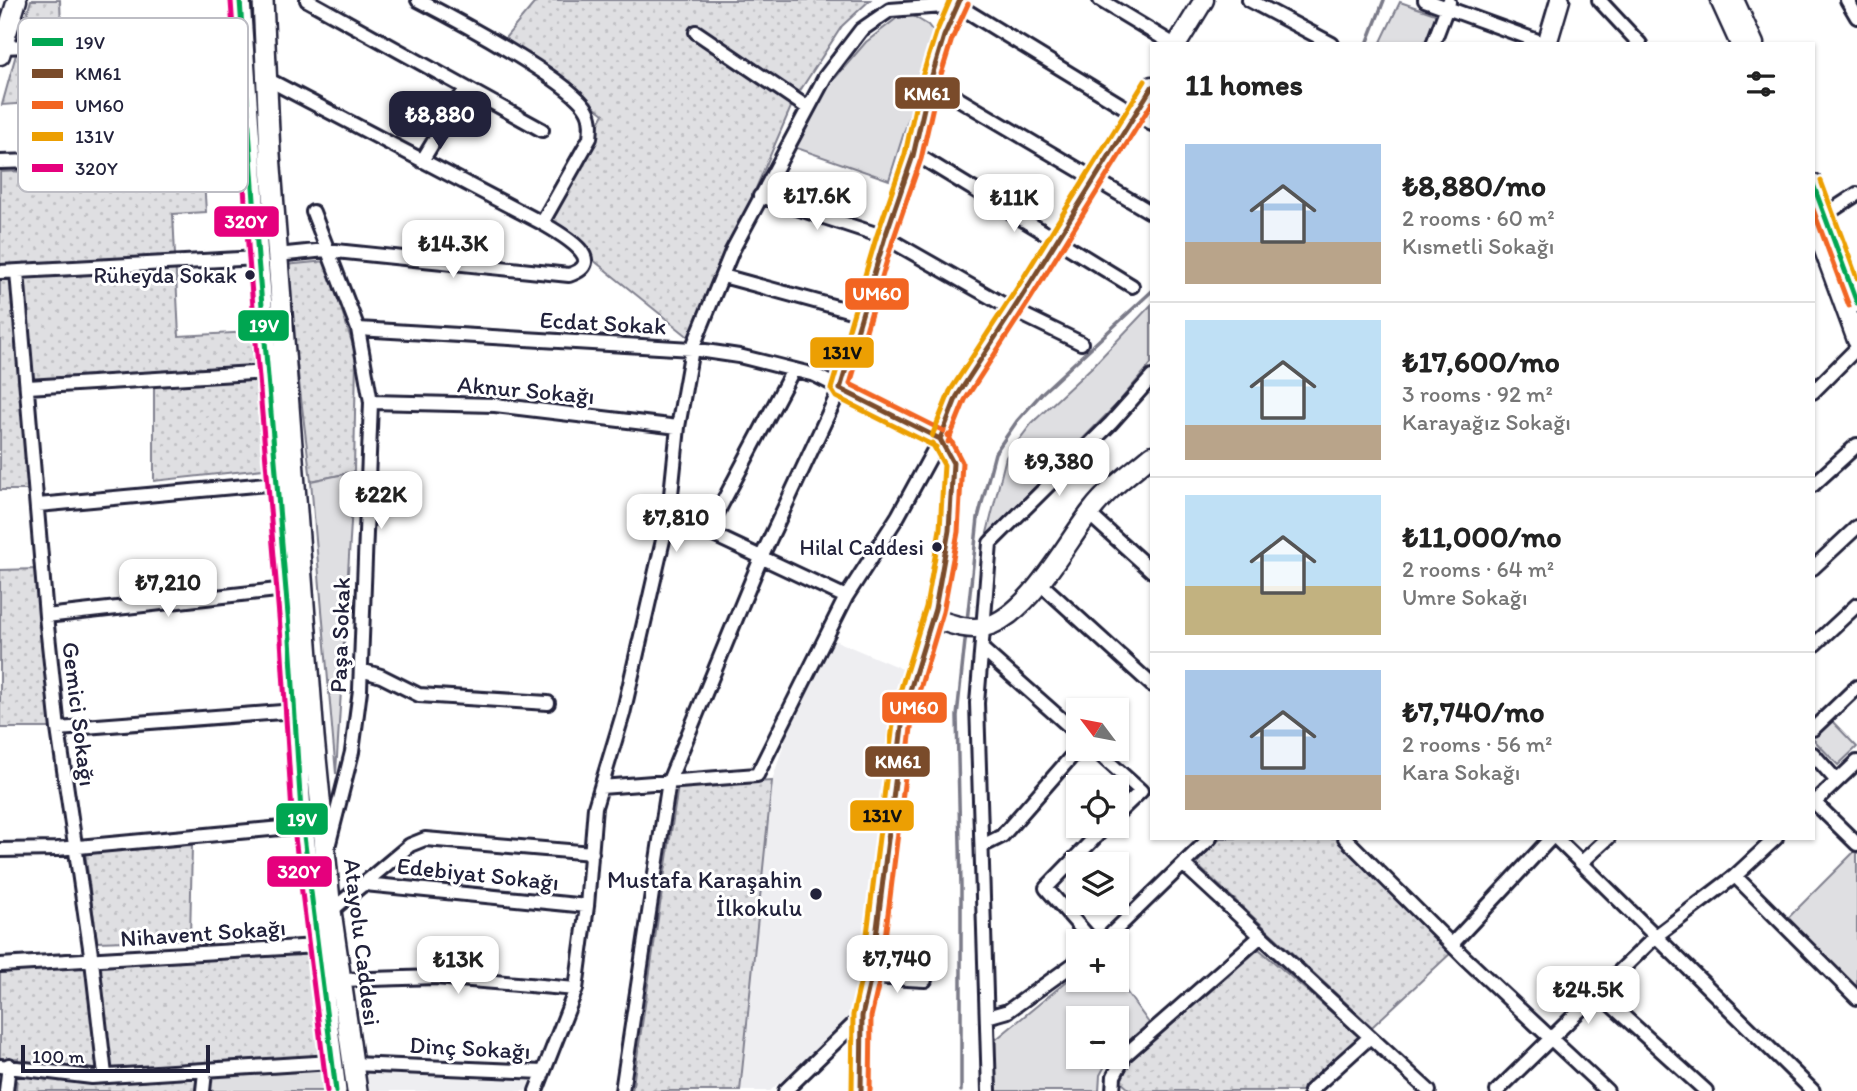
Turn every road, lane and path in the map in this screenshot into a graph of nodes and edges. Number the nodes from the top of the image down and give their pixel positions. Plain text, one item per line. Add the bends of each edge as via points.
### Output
1 (17, 0) edge
2 (240, 0) edge
3 (263, 0) edge
4 (307, 0) edge
5 (418, 0) edge
6 (1100, 0) edge
7 (1204, 0) edge
8 (1249, 0) edge
9 (1426, 0) edge
10 (1560, 0) edge
11 (1598, 0) edge
12 (1720, 0) edge
13 (1734, 0) edge
14 (1847, 0) edge
15 (959, 3) edge
16 (1449, 4) edge
17 (907, 5) edge
18 (1857, 17) edge
19 (241, 18) edge
20 (696, 32) dead end
21 (1172, 42) edge
22 (1176, 42) edge
23 (1328, 42) edge
24 (1434, 42) edge
25 (1542, 42) edge
26 (1548, 42) edge
27 (1638, 42) edge
28 (1739, 42) edge
29 (1753, 42) edge
30 (1, 51) edge
31 (267, 79) junction
32 (930, 82) junction
33 (466, 88) junction
34 (1150, 89) edge
35 (808, 108) junction
36 (248, 111) edge
37 (1134, 114) junction
38 (1150, 123) edge
39 (542, 130) dead end
40 (914, 153) junction
41 (248, 155) edge
42 (251, 155) junction
43 (18, 161) edge
44 (422, 161) junction
45 (0, 162) edge
46 (1094, 179) junction
47 (1857, 194) edge
48 (760, 196) junction
49 (313, 212) dead end
50 (1150, 212) edge
51 (1816, 222) edge
52 (542, 223) junction
53 (885, 237) junction
54 (1056, 240) junction
55 (326, 250) junction
56 (267, 257) junction
57 (0, 272) edge
58 (18, 272) junction
59 (723, 276) junction
60 (1132, 286) dead end
61 (1857, 303) edge
62 (1013, 310) junction
63 (862, 314) junction
64 (358, 329) junction
65 (1857, 340) edge
66 (1081, 343) dead end
67 (1857, 348) edge
68 (692, 349) junction
69 (793, 370) junction
70 (268, 372) junction
71 (1150, 379) edge
72 (28, 387) junction
73 (840, 388) junction
74 (1815, 390) edge
75 (370, 402) junction
76 (678, 427) junction
77 (940, 439) junction
78 (1857, 445) edge
79 (1150, 457) edge
80 (277, 483) junction
81 (1815, 483) edge
82 (38, 505) junction
83 (669, 514) junction
84 (1089, 514) junction
85 (1857, 527) edge
86 (707, 532) junction
87 (761, 558) junction
88 (1815, 566) edge
89 (1150, 569) edge
90 (1040, 583) junction
91 (286, 589) junction
92 (846, 597) junction
93 (1857, 605) edge
94 (46, 615) junction
95 (932, 618) junction
96 (973, 627) junction
97 (1815, 644) edge
98 (982, 649) junction
99 (361, 670) junction
100 (1150, 683) edge
101 (1857, 687) edge
102 (548, 703) dead end
103 (295, 711) junction
104 (1066, 723) edge
105 (1815, 727) edge
106 (58, 729) junction
107 (1815, 756) edge
108 (1068, 761) edge
109 (1107, 761) edge
110 (1857, 762) edge
111 (669, 781) junction
112 (1837, 781) junction
113 (601, 787) junction
114 (1141, 791) junction
115 (1150, 798) edge
116 (1815, 802) edge
117 (1129, 803) edge
118 (1815, 804) edge
119 (303, 826) junction
120 (1094, 838) edge
121 (1347, 840) edge
122 (1551, 840) edge
123 (1555, 840) edge
124 (1606, 840) edge
125 (1774, 840) edge
126 (1203, 841) edge
127 (1857, 844) edge
128 (982, 846) junction
129 (76, 847) junction
130 (0, 850) edge
131 (592, 853) junction
132 (326, 857) junction
133 (1581, 863) junction
134 (1184, 865) junction
135 (1735, 876) junction
136 (365, 884) junction
137 (587, 906) junction
138 (331, 911) junction
139 (1082, 929) edge
140 (1117, 929) edge
141 (1261, 936) junction
142 (1657, 936) junction
143 (1452, 944) junction
144 (317, 946) junction
145 (92, 961) junction
146 (0, 965) edge
147 (1066, 970) edge
148 (871, 977) junction
149 (341, 980) junction
150 (925, 981) dead end
151 (576, 989) junction
152 (1598, 993) junction
153 (1857, 998) edge
154 (862, 1016) junction
155 (987, 1017) junction
156 (1370, 1037) junction
157 (1551, 1038) junction
158 (332, 1062) junction
159 (353, 1064) junction
160 (4, 1065) edge
161 (205, 1072) junction
162 (543, 1072) junction
163 (99, 1076) junction
164 (1499, 1090) edge
165 (6, 1091) edge
166 (90, 1091) edge
167 (203, 1091) edge
168 (336, 1091) edge
169 (357, 1091) edge
170 (536, 1091) edge
171 (621, 1091) edge
172 (785, 1091) edge
173 (861, 1091) edge
174 (989, 1091) edge
175 (1113, 1091) edge
176 (1310, 1091) edge
177 (1429, 1091) edge
178 (1607, 1091) edge
179 (1706, 1091) edge
180 (1814, 1091) edge

1 - 30 street
2 - 19 main road, Atayolu Caddesi
3 - 31 main road, Atayolu Caddesi
4 - 33 street
5 - 52 street via 524,60 572,93 587,110 590,138
6 - 21 street
7 - 22 street
8 - 23 street
9 - 16 street
10 - 26 street
11 - 27 street
12 - 28 street
13 - 29 street
14 - 18 street
15 - 17 street
15 - 32 street
15 - 37 street
16 - 24 street
16 - 25 street
17 - 35 street via 890,10 861,30
20 - 35 street
31 - 44 street
31 - 56 main road, Atayolu Caddesi
32 - 40 street
32 - 46 street
33 - 39 street
33 - 44 street
34 - 37 street
35 - 48 street
36 - 42 main road, Atayolu Caddesi
37 - 38 street
37 - 46 street
40 - 53 street
40 - 54 street
41 - 42 street
42 - 56 main road, Atayolu Caddesi
43 - 45 street
44 - 52 street
46 - 50 street
46 - 54 street
47 - 51 street
48 - 53 street
48 - 59 street
49 - 55 street, Paşa Sokak
51 - 61 street
51 - 65 street
52 - 55 street via 580,248 582,267 576,273
53 - 62 street
53 - 63 street
54 - 60 street
54 - 62 street
55 - 56 street
55 - 64 street, Paşa Sokak
56 - 58 street
56 - 70 main road, Atayolu Caddesi
56 - 132 main road, Atayolu Caddesi
57 - 58 street
58 - 72 street, Gemici Sokağı
59 - 63 street
59 - 68 street
62 - 66 street
62 - 77 street via 957,396
63 - 73 street
64 - 68 street, Ecdat Sokak
64 - 75 street, Paşa Sokak
67 - 74 street
68 - 69 street, Ecdat Sokak
68 - 76 street
69 - 73 street, Ecdat Sokak
69 - 86 street
70 - 72 street
70 - 80 main road, Atayolu Caddesi
71 - 96 street via 990,543
72 - 82 street, Gemici Sokağı
73 - 77 street, Ecdat Sokak
73 - 87 street
75 - 76 street, Aknur Sokağı via 495,405
75 - 99 street, Paşa Sokak
76 - 83 street
77 - 92 street
77 - 95 street via 953,463 949,530
78 - 81 street
79 - 84 street
80 - 82 street
80 - 91 main road, Atayolu Caddesi
82 - 94 street, Gemici Sokağı
83 - 86 street
83 - 113 street via 623,715
84 - 89 street
84 - 90 street
85 - 88 street
86 - 87 street
87 - 92 street
87 - 111 street
90 - 96 street via 1024,603 997,622
90 - 100 street
91 - 94 street
91 - 103 main road, Atayolu Caddesi
92 - 111 street via 757,775
93 - 97 street
94 - 106 street, Gemici Sokağı
95 - 96 street
95 - 148 street via 904,710
96 - 98 street
98 - 104 street
98 - 128 street via 977,703
99 - 102 street via 419,695
99 - 132 street, Paşa Sokak via 352,752
101 - 105 street
103 - 106 street
103 - 119 main road, Atayolu Caddesi
106 - 129 street, Gemici Sokağı
107 - 112 street
108 - 128 street via 1002,836
109 - 114 street
110 - 112 street
111 - 113 street
111 - 171 street
112 - 116 street
113 - 131 street
114 - 115 street
114 - 117 street
118 - 127 street
119 - 129 street
119 - 144 main road, Atayolu Caddesi
120 - 139 street via 1046,888
121 - 143 street
122 - 143 street
123 - 133 street
124 - 133 street
125 - 135 street
126 - 134 street
128 - 155 street
129 - 130 street
129 - 145 street, Gemici Sokağı
131 - 136 street via 425,839 410,845
131 - 137 street
132 - 138 main road, Atayolu Caddesi
133 - 142 street
134 - 140 street
134 - 141 street
135 - 142 street
135 - 153 street
136 - 137 street, Edebiyat Sokağı
136 - 138 street
137 - 151 street
138 - 149 main road, Atayolu Caddesi
141 - 156 street
141 - 175 street via 1125,1055 1114,1076
142 - 152 street
142 - 180 street
143 - 157 street
144 - 145 street, Nihavent Sokağı
144 - 158 main road, Atayolu Caddesi
145 - 146 street, Nihavent Sokağı
145 - 163 street, Gemici Sokağı
147 - 155 street via 1008,1011
148 - 150 street
148 - 154 street
149 - 151 street via 435,977
149 - 159 main road, Atayolu Caddesi
151 - 162 street
152 - 157 street
152 - 179 street
154 - 172 street
154 - 173 street
155 - 174 street
156 - 176 street
156 - 177 street
157 - 164 street
157 - 178 street
158 - 161 street
158 - 168 main road, Atayolu Caddesi
159 - 162 street, Dinç Sokağı
159 - 169 main road, Atayolu Caddesi
160 - 163 street
160 - 165 street
161 - 163 street
161 - 167 street
162 - 170 street
163 - 166 street, Gemici Sokağı

